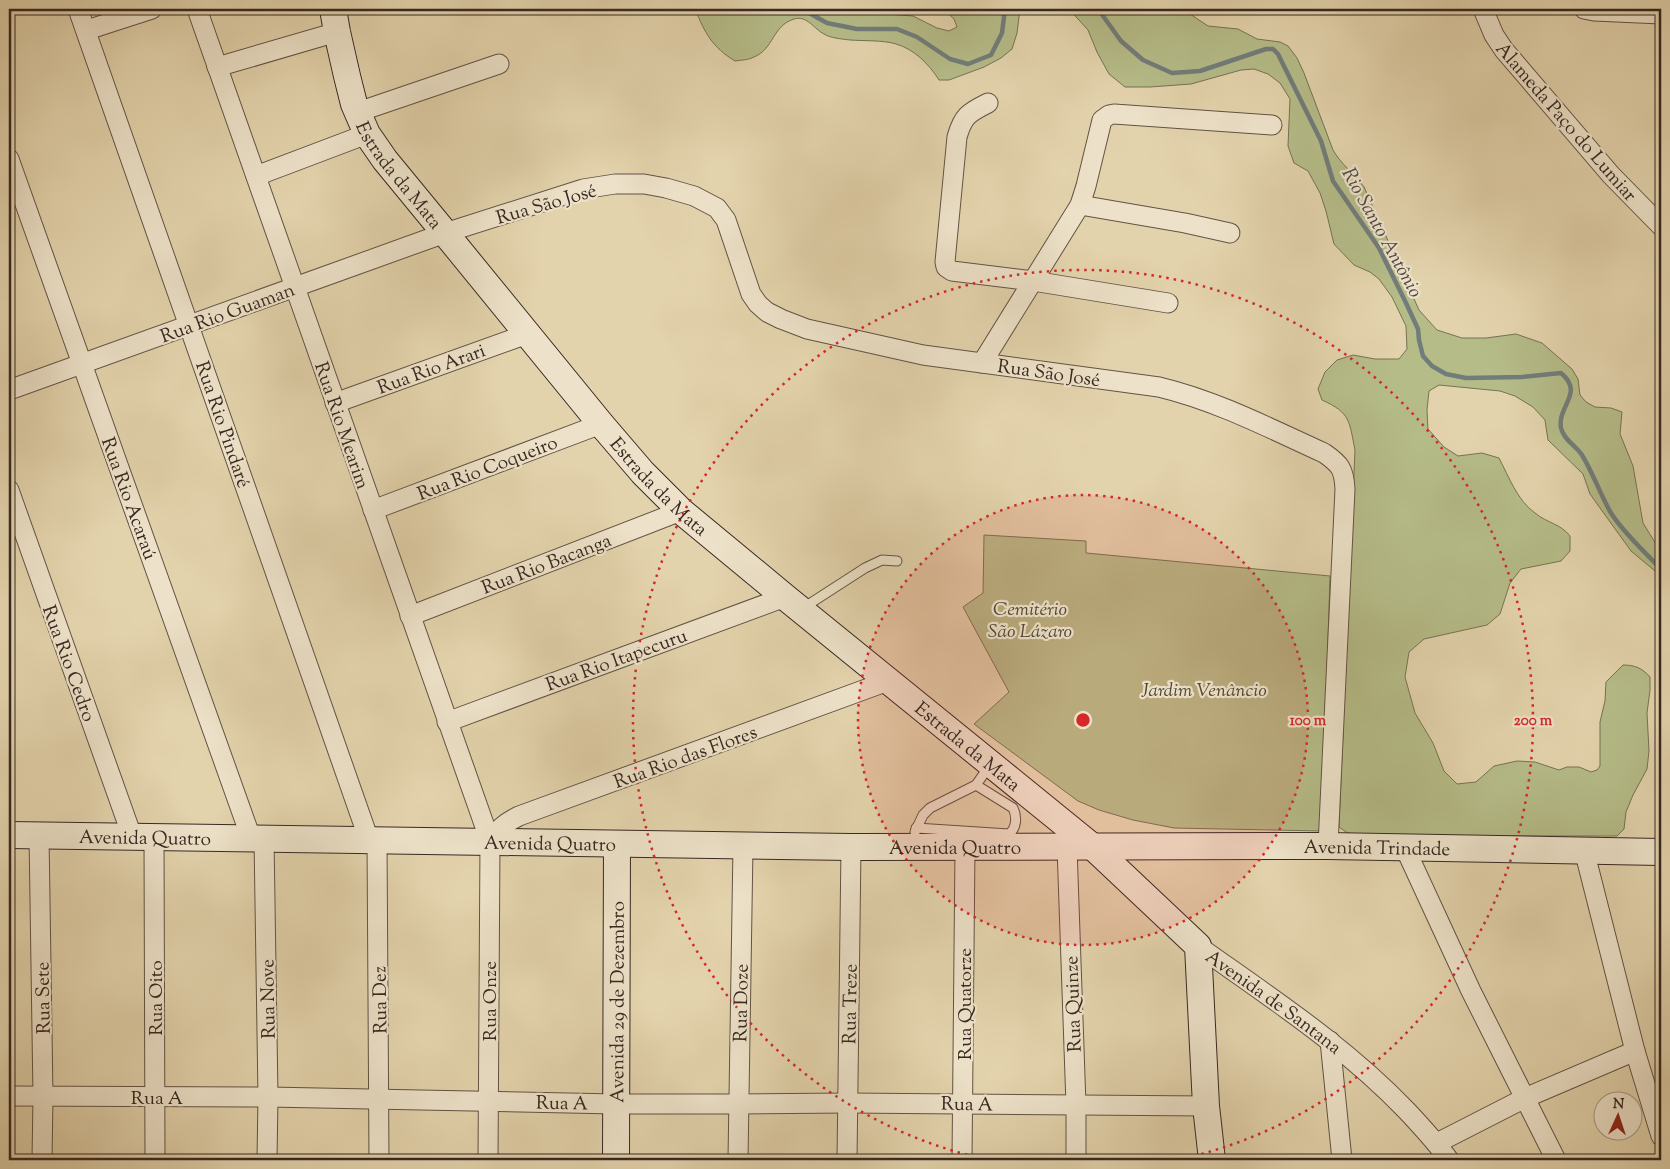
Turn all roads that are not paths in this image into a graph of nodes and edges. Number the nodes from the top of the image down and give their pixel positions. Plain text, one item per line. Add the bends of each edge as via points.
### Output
1 (78, 9) edge
2 (152, 9) edge
3 (197, 9) edge
4 (1483, 9) edge
5 (1591, 10) edge
6 (1661, 14) edge
7 (335, 20) edge
8 (87, 30) junction
9 (499, 64) dead end
10 (217, 67) junction
11 (988, 103) dead end
12 (362, 123) junction
13 (1272, 125) dead end
14 (9, 159) edge
15 (256, 176) junction
16 (1080, 205) junction
17 (1661, 226) edge
18 (444, 233) junction
19 (1230, 233) dead end
20 (1033, 281) junction
21 (295, 287) junction
22 (1168, 303) dead end
23 (189, 325) junction
24 (527, 334) junction
25 (982, 363) junction
26 (83, 364) junction
27 (9, 390) edge
28 (336, 403) junction
29 (600, 424) junction
30 (9, 490) edge
31 (373, 510) junction
32 (681, 511) junction
33 (897, 561) dead end
34 (792, 603) junction
35 (410, 616) junction
36 (888, 681) junction
37 (448, 722) junction
38 (983, 775) junction
39 (9, 835) edge
40 (39, 835) junction
41 (143, 836) junction
42 (258, 838) junction
43 (914, 838) junction
44 (373, 840) junction
45 (490, 842) junction
46 (616, 845) junction
47 (743, 846) junction
48 (1328, 846) junction
49 (1080, 847) junction
50 (851, 848) junction
51 (965, 848) junction
52 (1405, 848) junction
53 (1584, 850) junction
54 (1661, 852) edge
55 (1198, 946) junction
56 (1330, 1041) junction
57 (1635, 1051) junction
58 (1654, 1088) edge
59 (9, 1096) edge
60 (155, 1096) junction
61 (44, 1097) junction
62 (268, 1097) junction
63 (1525, 1098) junction
64 (380, 1100) junction
65 (488, 1101) junction
66 (848, 1102) junction
67 (963, 1103) junction
68 (616, 1104) junction
69 (738, 1104) junction
70 (1076, 1105) junction
71 (1206, 1106) junction
72 (1661, 1136) edge
73 (1436, 1143) junction
74 (42, 1160) edge
75 (154, 1160) edge
76 (267, 1160) edge
77 (379, 1160) edge
78 (488, 1160) edge
79 (616, 1160) edge
80 (738, 1160) edge
81 (847, 1160) edge
82 (962, 1160) edge
83 (1076, 1160) edge
84 (1212, 1160) edge
85 (1342, 1160) edge
86 (1449, 1160) edge
87 (1556, 1160) edge

1 - 8 street, Rua Rio Pindaré
2 - 8 street
3 - 10 street, Rua Rio Mearim
4 - 17 street, Alameda Paço do Lumiar via 1504,50 1611,175
5 - 6 street
7 - 10 street, Estrada da Mata
7 - 12 main road, Estrada da Mata via 347,76
8 - 23 street, Rua Rio Pindaré
9 - 12 street
10 - 15 street, Rua Rio Mearim
11 - 20 street via 966,116 957,138 946,267 952,271
12 - 15 street
12 - 18 main road, Estrada da Mata via 385,160
13 - 16 street via 1108,115 1102,120
14 - 26 street, Rua Rio Acaraú
15 - 21 street, Rua Rio Mearim
16 - 19 street
16 - 20 street
18 - 21 street, Rua Rio Guaman
18 - 24 main road, Estrada da Mata
18 - 25 street, Rua São José via 582,189 615,184 666,188 694,196 717,208 726,220 751,294 767,312 781,320 807,329 923,355
20 - 22 street
20 - 25 street
21 - 23 street, Rua Rio Guaman
21 - 28 street, Rua Rio Mearim
23 - 26 street, Rua Rio Guaman
23 - 44 street, Rua Rio Pindaré
24 - 28 street, Rua Rio Arari
24 - 29 main road, Estrada da Mata
25 - 48 street, Rua São José via 1159,387 1186,394 1223,407 1324,453 1342,469 1345,489
26 - 27 street, Rua Rio Guaman
26 - 42 street, Rua Rio Acaraú
28 - 31 street, Rua Rio Mearim
29 - 31 street, Rua Rio Coqueiro
29 - 32 main road, Estrada da Mata
30 - 41 street, Rua Rio Cedro
31 - 35 street, Rua Rio Mearim
32 - 34 main road, Estrada da Mata
32 - 35 street, Rua Rio Bacanga
33 - 34 lane via 882,560
34 - 36 main road, Estrada da Mata
34 - 37 street, Rua Rio Itapecuru
35 - 37 street, Rua Rio Mearim
36 - 38 main road, Estrada da Mata
36 - 45 street, Rua Rio das Flores via 519,816 506,822
37 - 45 street, Rua Rio Mearim
38 - 43 lane via 930,808 923,815
38 - 43 lane via 1016,813 1015,827 1010,834
38 - 49 main road, Estrada da Mata
39 - 40 main road, Avenida Quatro
40 - 41 main road, Avenida Quatro
40 - 61 street, Rua Sete
41 - 42 main road, Avenida Quatro
41 - 60 street, Rua Oito
42 - 44 main road, Avenida Quatro
42 - 62 street, Rua Nove
43 - 50 main road, Avenida Quatro
43 - 51 main road, Avenida Quatro
44 - 45 main road, Avenida Quatro
44 - 64 street, Rua Dez
45 - 46 main road, Avenida Quatro
45 - 65 street, Rua Onze
46 - 47 main road, Avenida Quatro
46 - 68 main road, Avenida 29 de Dezembro
47 - 50 main road, Avenida Quatro
47 - 69 street, Rua Doze
48 - 49 main road, Avenida Trindade
48 - 52 main road, Avenida Trindade
49 - 51 main road, Avenida Quatro
49 - 55 main road, Avenida de Santana
49 - 70 street, Rua Quinze
50 - 66 street, Rua Treze
51 - 67 street, Rua Quatorze
52 - 53 main road, Avenida Trindade
52 - 63 street
53 - 54 main road, Avenida Trindade
53 - 57 street
55 - 56 street, Avenida de Santana
55 - 71 main road
56 - 73 street, Avenida de Santana via 1382,1085
56 - 85 street
57 - 58 street
57 - 63 street
58 - 72 street
59 - 61 street, Rua A
60 - 61 street, Rua A
60 - 62 street, Rua A
60 - 75 street, Rua Oito
61 - 74 street, Rua Sete
62 - 64 street, Rua A
62 - 76 street, Rua Nove
63 - 73 street
63 - 87 street
64 - 65 street, Rua A
64 - 77 street, Rua Dez
65 - 68 street, Rua A
65 - 78 street, Rua Onze
66 - 67 street, Rua A
66 - 69 street, Rua A
66 - 81 street, Rua Treze
67 - 70 street, Rua A
67 - 82 street, Rua Quatorze
68 - 69 street, Rua A
68 - 79 main road, Avenida 29 de Dezembro
69 - 80 street, Rua Doze
70 - 71 street, Rua A
70 - 83 street, Rua Quinze
71 - 84 main road
73 - 86 street, Avenida de Santana

